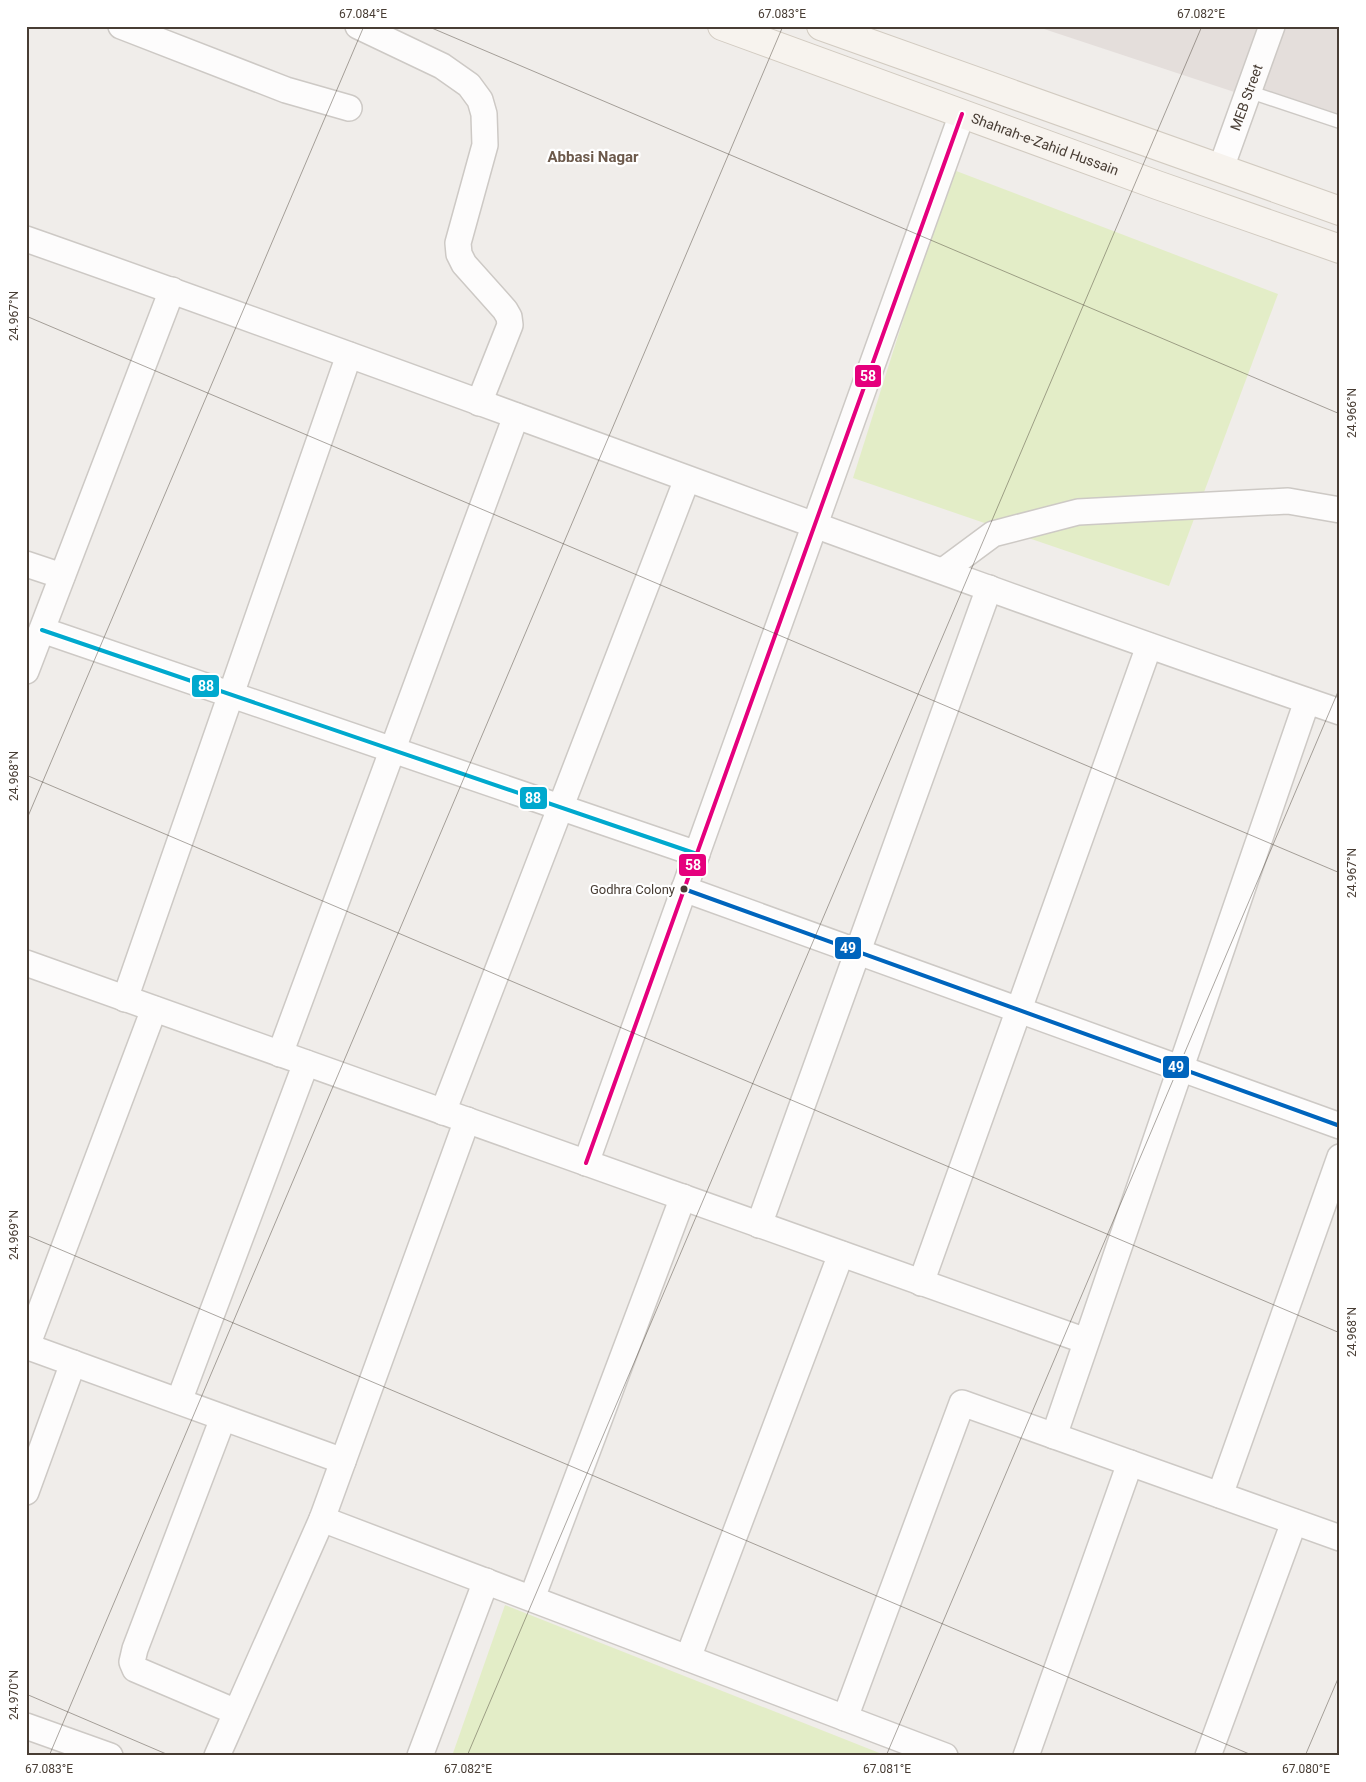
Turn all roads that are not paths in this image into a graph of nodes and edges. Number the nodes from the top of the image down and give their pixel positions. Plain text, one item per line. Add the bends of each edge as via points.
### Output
1 (121, 26) edge
2 (358, 26) edge
3 (722, 26) edge
4 (821, 26) edge
5 (1272, 26) edge
6 (1250, 92) junction
7 (349, 108) dead end
8 (962, 114) junction
9 (1340, 122) edge
10 (1221, 168) junction
11 (1340, 211) edge
12 (26, 239) edge
13 (1340, 249) edge
14 (172, 290) junction
15 (349, 355) junction
16 (479, 403) junction
17 (516, 416) junction
18 (687, 479) junction
19 (1340, 510) edge
20 (815, 526) junction
21 (26, 564) edge
22 (943, 571) junction
23 (62, 576) junction
24 (989, 588) junction
25 (42, 630) junction
26 (1149, 646) junction
27 (26, 671) edge
28 (231, 695) junction
29 (1307, 701) junction
30 (1340, 712) edge
31 (392, 750) junction
32 (561, 808) junction
33 (697, 854) junction
34 (684, 889) junction
35 (858, 952) junction
36 (26, 963) edge
37 (125, 999) junction
38 (154, 1009) junction
39 (1019, 1010) junction
40 (280, 1054) junction
41 (306, 1063) junction
42 (1180, 1068) junction
43 (443, 1112) junction
44 (467, 1120) junction
45 (1340, 1126) edge
46 (1340, 1157) edge
47 (586, 1163) junction
48 (683, 1197) junction
49 (760, 1225) junction
50 (841, 1254) junction
51 (921, 1283) junction
52 (1086, 1341) junction
53 (26, 1346) edge
54 (73, 1363) junction
55 (179, 1401) junction
56 (223, 1418) junction
57 (1054, 1436) junction
58 (343, 1462) junction
59 (1130, 1463) junction
60 (26, 1492) edge
61 (1220, 1495) junction
62 (322, 1519) junction
63 (1294, 1522) junction
64 (1340, 1538) edge
65 (486, 1580) junction
66 (532, 1598) junction
67 (688, 1658) junction
68 (236, 1712) junction
69 (845, 1718) junction
70 (26, 1726) edge
71 (110, 1756) edge
72 (217, 1756) edge
73 (420, 1756) edge
74 (945, 1756) edge
75 (1026, 1756) edge
76 (1208, 1756) edge

1 - 7 street via 286,90
2 - 16 street via 442,66 469,85 480,100 485,145 458,243 459,254 505,310 510,325
3 - 8 main road, Shahrah-e-Zahid Hussain
4 - 10 main road
5 - 6 street, MEB Street
6 - 9 lane
6 - 10 street, MEB Street
8 - 13 main road, Shahrah-e-Zahid Hussain
8 - 20 street
10 - 11 main road
12 - 14 street
14 - 15 street
14 - 23 street
15 - 16 street
15 - 28 street
16 - 17 street
17 - 18 street
17 - 31 street
18 - 20 street
18 - 32 street
19 - 22 street via 1288,501 1078,512 993,534
20 - 22 street
20 - 33 street
21 - 23 street
22 - 24 street
23 - 25 street
24 - 26 street
24 - 35 street
25 - 27 street
25 - 28 street
26 - 29 street
26 - 39 street
28 - 31 street
28 - 37 street
29 - 30 street
29 - 42 street
31 - 32 street
31 - 40 street
32 - 33 street
32 - 43 street
33 - 34 street
34 - 35 street
34 - 47 street
35 - 39 street
35 - 49 street
36 - 37 street
37 - 38 street
38 - 40 street
38 - 53 street
39 - 42 street
39 - 51 street
40 - 41 street
41 - 43 street
41 - 55 street
42 - 45 street
42 - 52 street
43 - 44 street
44 - 47 street
44 - 58 street
46 - 61 street
47 - 48 street
48 - 49 street
48 - 66 street
49 - 50 street
50 - 51 street
50 - 67 street
51 - 52 street
52 - 57 street
53 - 54 street
54 - 55 street
54 - 60 street
55 - 56 street
56 - 58 street
56 - 68 street via 132,1662 135,1669
57 - 59 street
57 - 69 street via 962,1403
58 - 62 street
59 - 61 street
59 - 75 street
61 - 63 street
62 - 65 street
62 - 68 street
63 - 64 street
63 - 76 street
65 - 66 street
65 - 73 street
66 - 67 street
67 - 69 street
68 - 72 street
69 - 74 street
70 - 71 street

